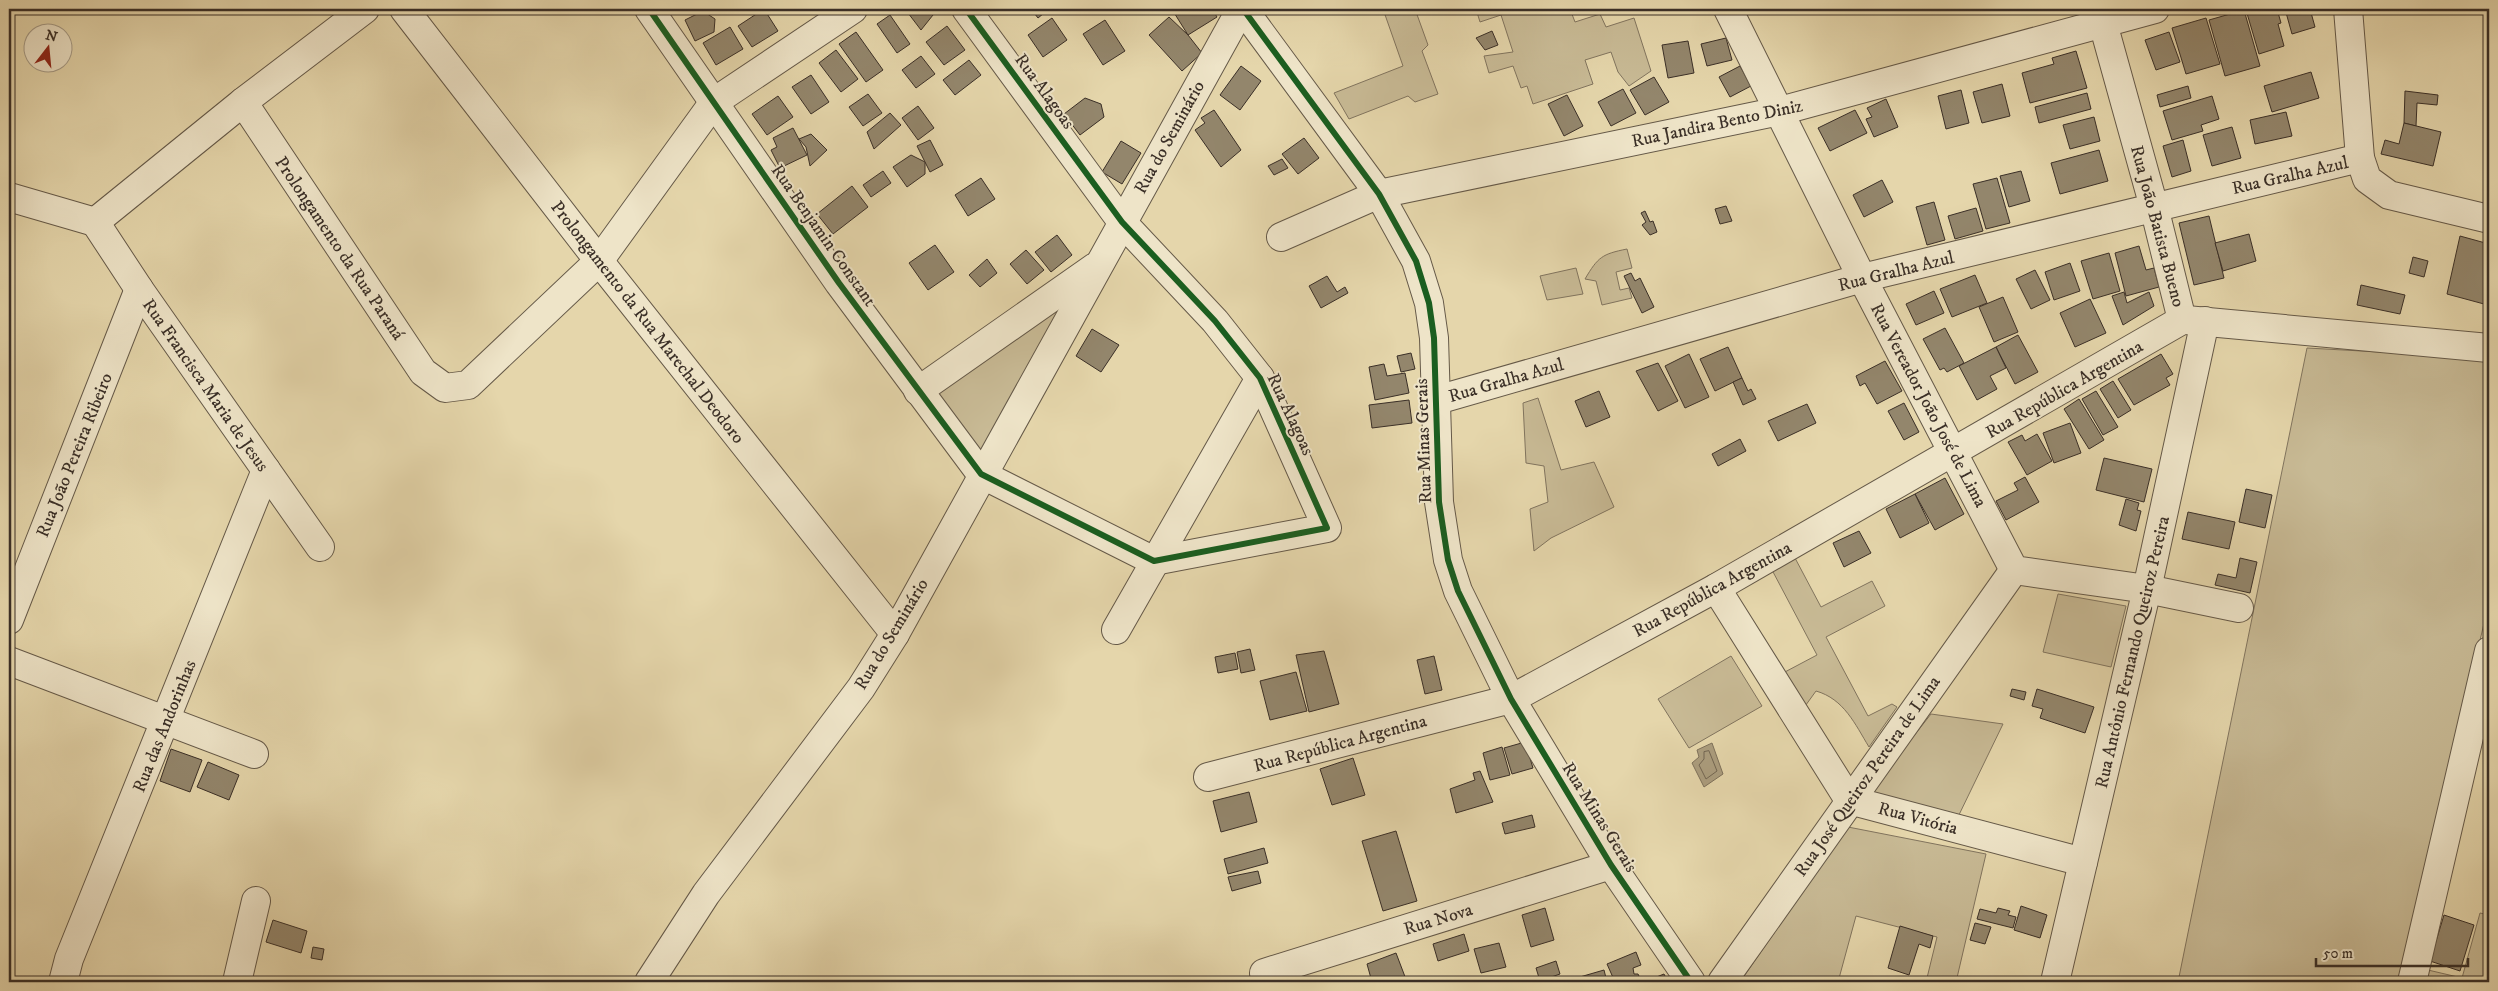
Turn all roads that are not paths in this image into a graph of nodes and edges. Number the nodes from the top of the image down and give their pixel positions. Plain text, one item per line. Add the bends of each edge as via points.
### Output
1 (365, 9) edge
2 (404, 9) edge
3 (649, 9) edge
4 (853, 9) edge
5 (966, 9) edge
6 (1242, 9) edge
7 (1728, 9) edge
8 (2154, 9) edge
9 (2348, 9) edge
10 (2101, 16) edge
11 (243, 102) junction
12 (714, 102) junction
13 (1780, 111) junction
14 (2360, 158) junction
15 (1379, 194) junction
16 (9, 197) edge
17 (2154, 207) junction
18 (2489, 219) edge
19 (95, 222) junction
20 (1122, 222) junction
21 (1282, 236) dead end
22 (599, 261) junction
23 (1098, 264) junction
24 (1862, 278) junction
25 (139, 289) junction
26 (2193, 321) junction
27 (2489, 348) edge
28 (1260, 378) junction
29 (918, 391) junction
30 (1437, 400) junction
31 (1954, 452) junction
32 (266, 470) junction
33 (982, 474) junction
34 (320, 548) dead end
35 (1154, 561) junction
36 (2014, 570) junction
37 (1716, 588) junction
38 (2147, 589) junction
39 (2240, 608) dead end
40 (9, 620) edge
41 (1116, 630) dead end
42 (895, 634) junction
43 (2489, 651) edge
44 (9, 661) edge
45 (1510, 699) junction
46 (166, 722) junction
47 (254, 754) dead end
48 (1208, 777) dead end
49 (1849, 800) junction
50 (2084, 862) junction
51 (1611, 866) junction
52 (256, 901) dead end
53 (1264, 973) dead end
54 (63, 982) edge
55 (237, 982) edge
56 (649, 982) edge
57 (1691, 982) edge
58 (1722, 982) edge
59 (2055, 982) edge
60 (2412, 982) edge

1 - 11 street
2 - 22 street, Prolongamento da Rua Marechal Deodoro
3 - 12 street, Rua Benjamin Constant
4 - 12 street
5 - 20 street, Rua Alagoas
6 - 15 street, Rua Minas Gerais
6 - 20 street, Rua do Seminário
7 - 13 street, Rua Vereador João José de Lima
8 - 10 street, Rua Jandira Bento Diniz
9 - 14 street
10 - 13 street, Rua Jandira Bento Diniz
10 - 17 street, Rua João Batista Bueno
11 - 19 street
11 - 22 street, Prolongamento da Rua Paraná via 423,372 445,388 468,385
12 - 22 street
12 - 29 street, Rua Benjamin Constant via 839,284
13 - 15 street, Rua Jandira Bento Diniz
13 - 24 street, Rua Vereador João José de Lima
14 - 17 street, Rua Gralha Azul
14 - 18 street via 2367,179 2389,195
15 - 21 street, Rua Jandira Bento Diniz
15 - 30 street, Rua Minas Gerais via 1416,261 1429,302
16 - 19 street
17 - 24 street, Rua Gralha Azul
17 - 26 street, Rua João Batista Bueno
19 - 25 street, Rua Francisca Maria de Jesus
20 - 23 street, Rua do Seminário
20 - 28 street, Rua Alagoas via 1215,321
22 - 42 street, Prolongamento da Rua Marechal Deodoro
23 - 29 street, Rua do Seminário
23 - 33 street, Rua do Seminário
24 - 30 street, Rua Gralha Azul
24 - 31 street, Rua Vereador João José de Lima
25 - 32 street, Rua Francisca Maria de Jesus
25 - 40 street, Rua João Pereira Ribeiro
26 - 27 street, Rua João Batista Bueno
26 - 31 street, Rua República Argentina
26 - 38 street, Rua Antônio Fernando Queiroz Pereira
28 - 35 street
28 - 35 street, Rua Alagoas via 1326,528
29 - 33 street, Rua Benjamin Constant
30 - 45 street, Rua Minas Gerais via 1439,502 1448,560 1458,591
31 - 36 street, Rua Vereador João José de Lima
31 - 37 street, Rua República Argentina
32 - 34 street, Rua Francisca Maria de Jesus
32 - 46 street, Rua das Andorinhas
33 - 35 street
33 - 42 street, Rua do Seminário
35 - 41 street
36 - 38 street
36 - 49 street, Rua José Queiroz Pereira de Lima
37 - 45 street, Rua República Argentina
37 - 49 street
38 - 39 street
38 - 50 street, Rua Antônio Fernando Queiroz Pereira
42 - 56 street, Rua do Seminário via 861,688 706,894
43 - 60 street
44 - 46 street
45 - 48 street, Rua República Argentina
45 - 51 street, Rua Minas Gerais
46 - 47 street
46 - 54 street, Rua das Andorinhas via 69,959
49 - 50 street, Rua Vitória
49 - 58 street, Rua José Queiroz Pereira de Lima
50 - 59 street, Rua Antônio Fernando Queiroz Pereira
51 - 53 street, Rua Nova
51 - 57 street, Rua Minas Gerais
52 - 55 street

